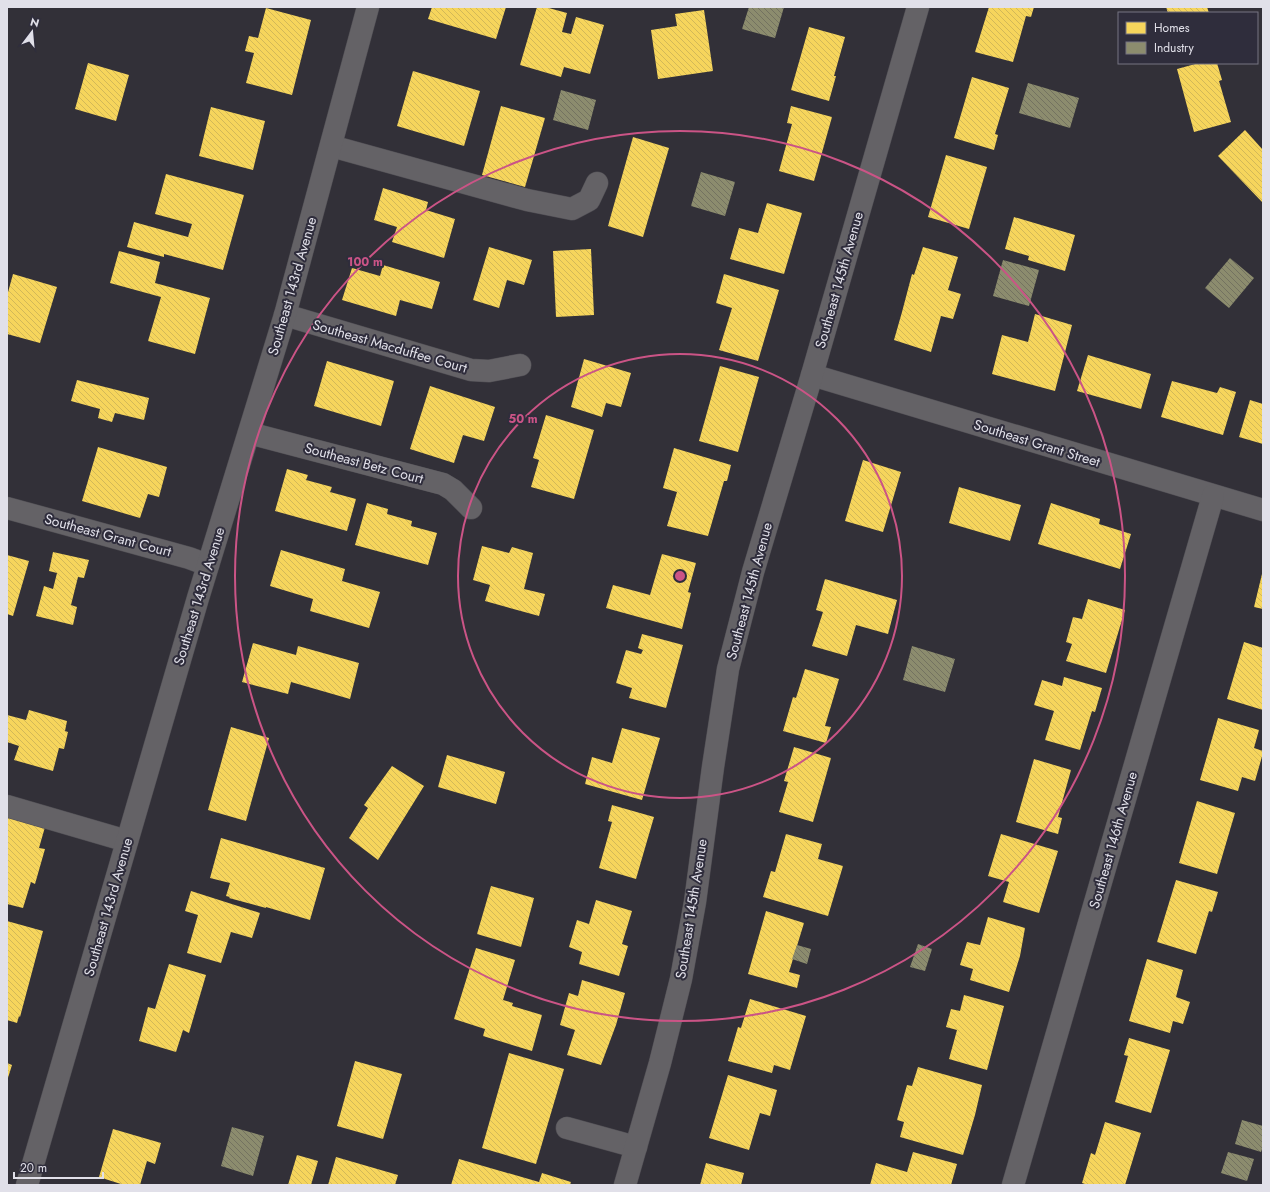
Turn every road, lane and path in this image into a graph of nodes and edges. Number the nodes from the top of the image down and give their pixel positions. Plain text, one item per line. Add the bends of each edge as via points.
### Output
1 (368, 7) edge
2 (918, 7) edge
3 (331, 146) junction
4 (597, 183) dead end
5 (285, 315) junction
6 (520, 365) dead end
7 (812, 375) junction
8 (249, 433) junction
9 (1213, 496) junction
10 (7, 508) edge
11 (471, 508) dead end
12 (1263, 510) edge
13 (208, 565) junction
14 (7, 806) edge
15 (127, 841) junction
16 (567, 1128) dead end
17 (636, 1147) junction
18 (27, 1185) edge
19 (625, 1185) edge
20 (1013, 1185) edge

1 - 3 street, Southeast 143rd Avenue
2 - 7 street, Southeast 145th Avenue
3 - 4 street via 527,200 572,209 589,200
3 - 5 street, Southeast 143rd Avenue
5 - 6 street, Southeast Macduffee Court via 471,370 489,371
5 - 8 street, Southeast 143rd Avenue
7 - 9 street, Southeast Grant Street
7 - 17 street, Southeast 145th Avenue via 753,572 728,669 695,902 681,979
8 - 11 street, Southeast Betz Court via 443,484
8 - 13 street, Southeast 143rd Avenue
9 - 12 street, Southeast Grant Street
9 - 20 street, Southeast 146th Avenue
10 - 13 street, Southeast Grant Court
13 - 15 street, Southeast 143rd Avenue
14 - 15 street
15 - 18 street, Southeast 143rd Avenue
16 - 17 street
17 - 19 street, Southeast 145th Avenue

